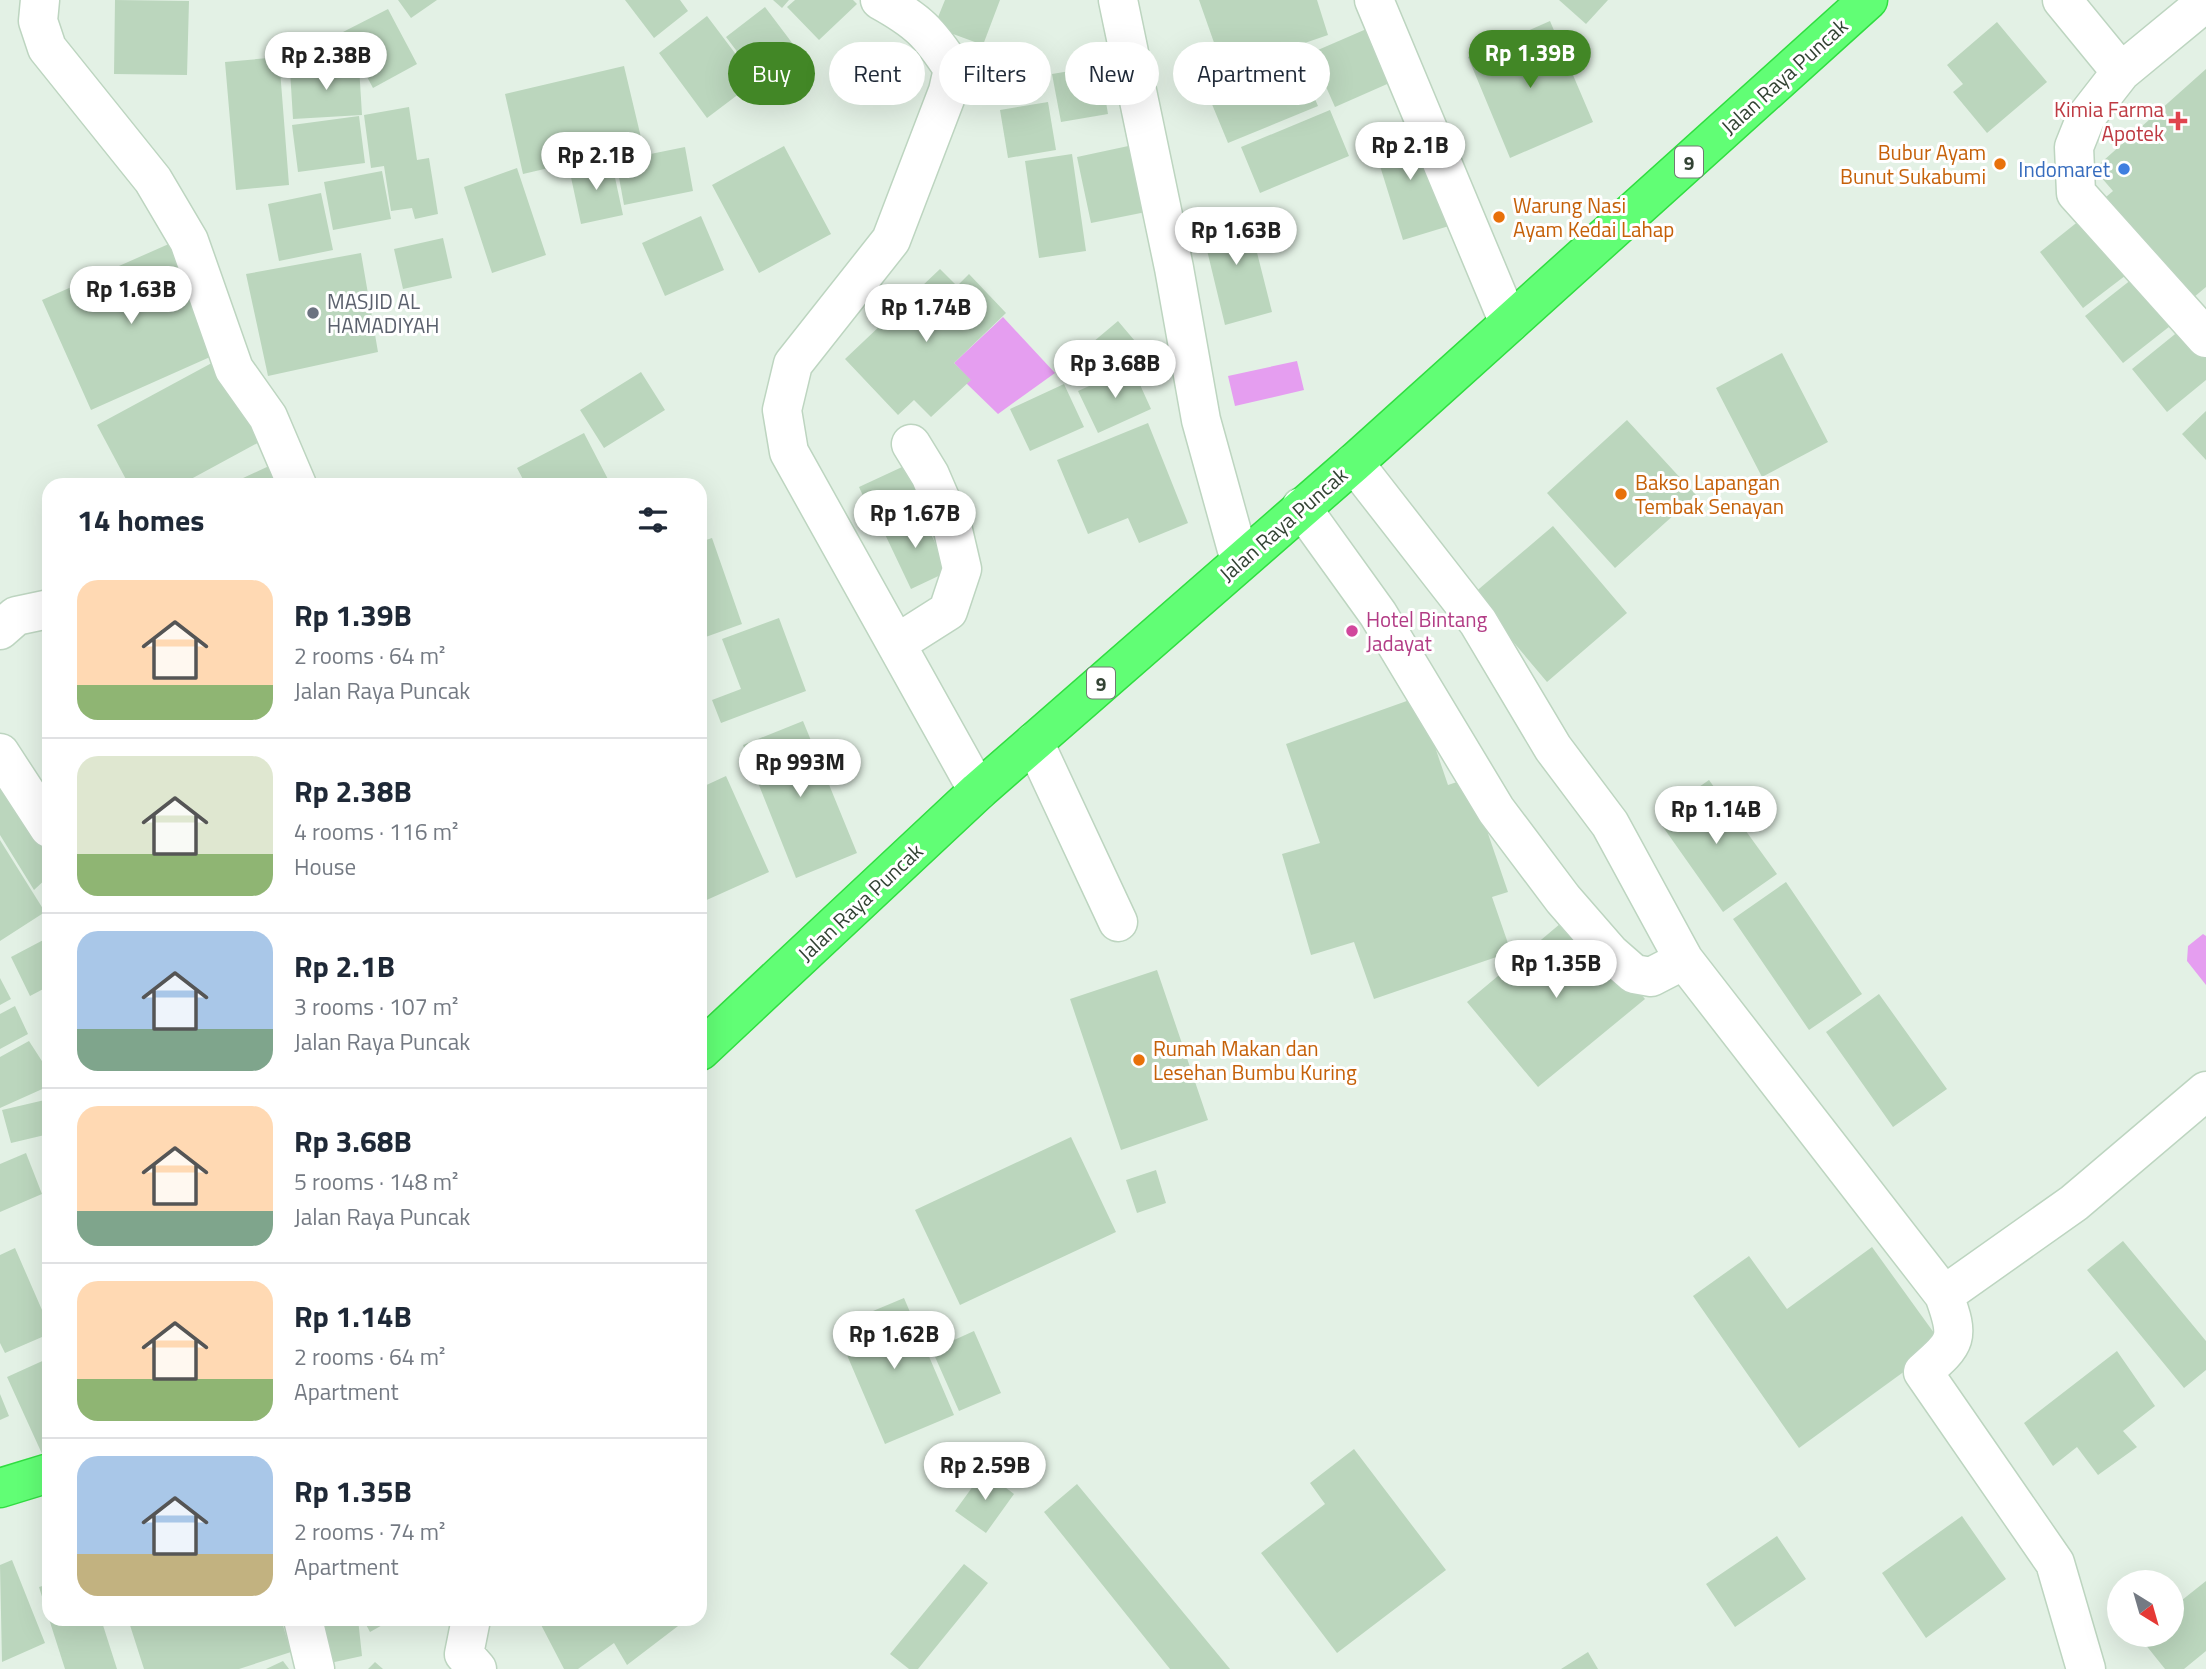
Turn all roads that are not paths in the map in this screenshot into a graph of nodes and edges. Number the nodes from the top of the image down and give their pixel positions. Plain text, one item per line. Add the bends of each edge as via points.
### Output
1 (40, 0) edge
2 (880, 0) edge
3 (1118, 0) edge
4 (1374, 0) edge
5 (1868, 0) edge
6 (2062, 0) edge
7 (2206, 2) edge
8 (2120, 72) junction
9 (1509, 323) junction
10 (2206, 338) edge
11 (911, 444) dead end
12 (1354, 463) junction
13 (294, 478) edge
14 (1301, 508) junction
15 (1240, 561) junction
16 (42, 610) edge
17 (0, 630) edge
18 (896, 644) junction
19 (1034, 742) junction
20 (0, 753) edge
21 (978, 791) junction
22 (42, 817) edge
23 (1118, 922) dead end
24 (1684, 960) junction
25 (707, 1043) edge
26 (2206, 1091) edge
27 (1944, 1295) junction
28 (42, 1475) edge
29 (0, 1488) edge
30 (305, 1626) edge
31 (470, 1626) edge
32 (315, 1669) edge
33 (477, 1669) edge
34 (2086, 1669) edge

1 - 13 street via 38,21 47,48 153,180 189,241 233,369 268,417
2 - 18 street via 915,20 936,43 953,69 948,91 891,240 793,364 782,410 789,452
3 - 15 street via 1201,420
4 - 9 street
5 - 9 highway, Jalan Raya Puncak / 9
6 - 8 street
7 - 8 street
8 - 10 street via 2086,117 2074,147 2076,194
9 - 12 highway, Jalan Raya Puncak / 9
11 - 18 street via 952,526 962,569 948,611
12 - 14 highway, Jalan Raya Puncak / 9
12 - 24 street via 1479,622 1553,748 1610,824
14 - 15 highway, Jalan Raya Puncak / 9
14 - 24 street via 1378,614 1496,810 1563,899 1634,974 1651,977
15 - 19 highway, Jalan Raya Puncak / 9
16 - 17 street via 16,616
18 - 21 street
19 - 21 highway, Jalan Raya Puncak / 9
19 - 23 street
20 - 22 street
21 - 25 highway, Jalan Raya Puncak / 9
24 - 27 street
26 - 27 street via 2074,1203
27 - 34 street via 1955,1326 1949,1348 1923,1373 2055,1563
28 - 29 highway
30 - 32 street
31 - 33 street via 464,1654

